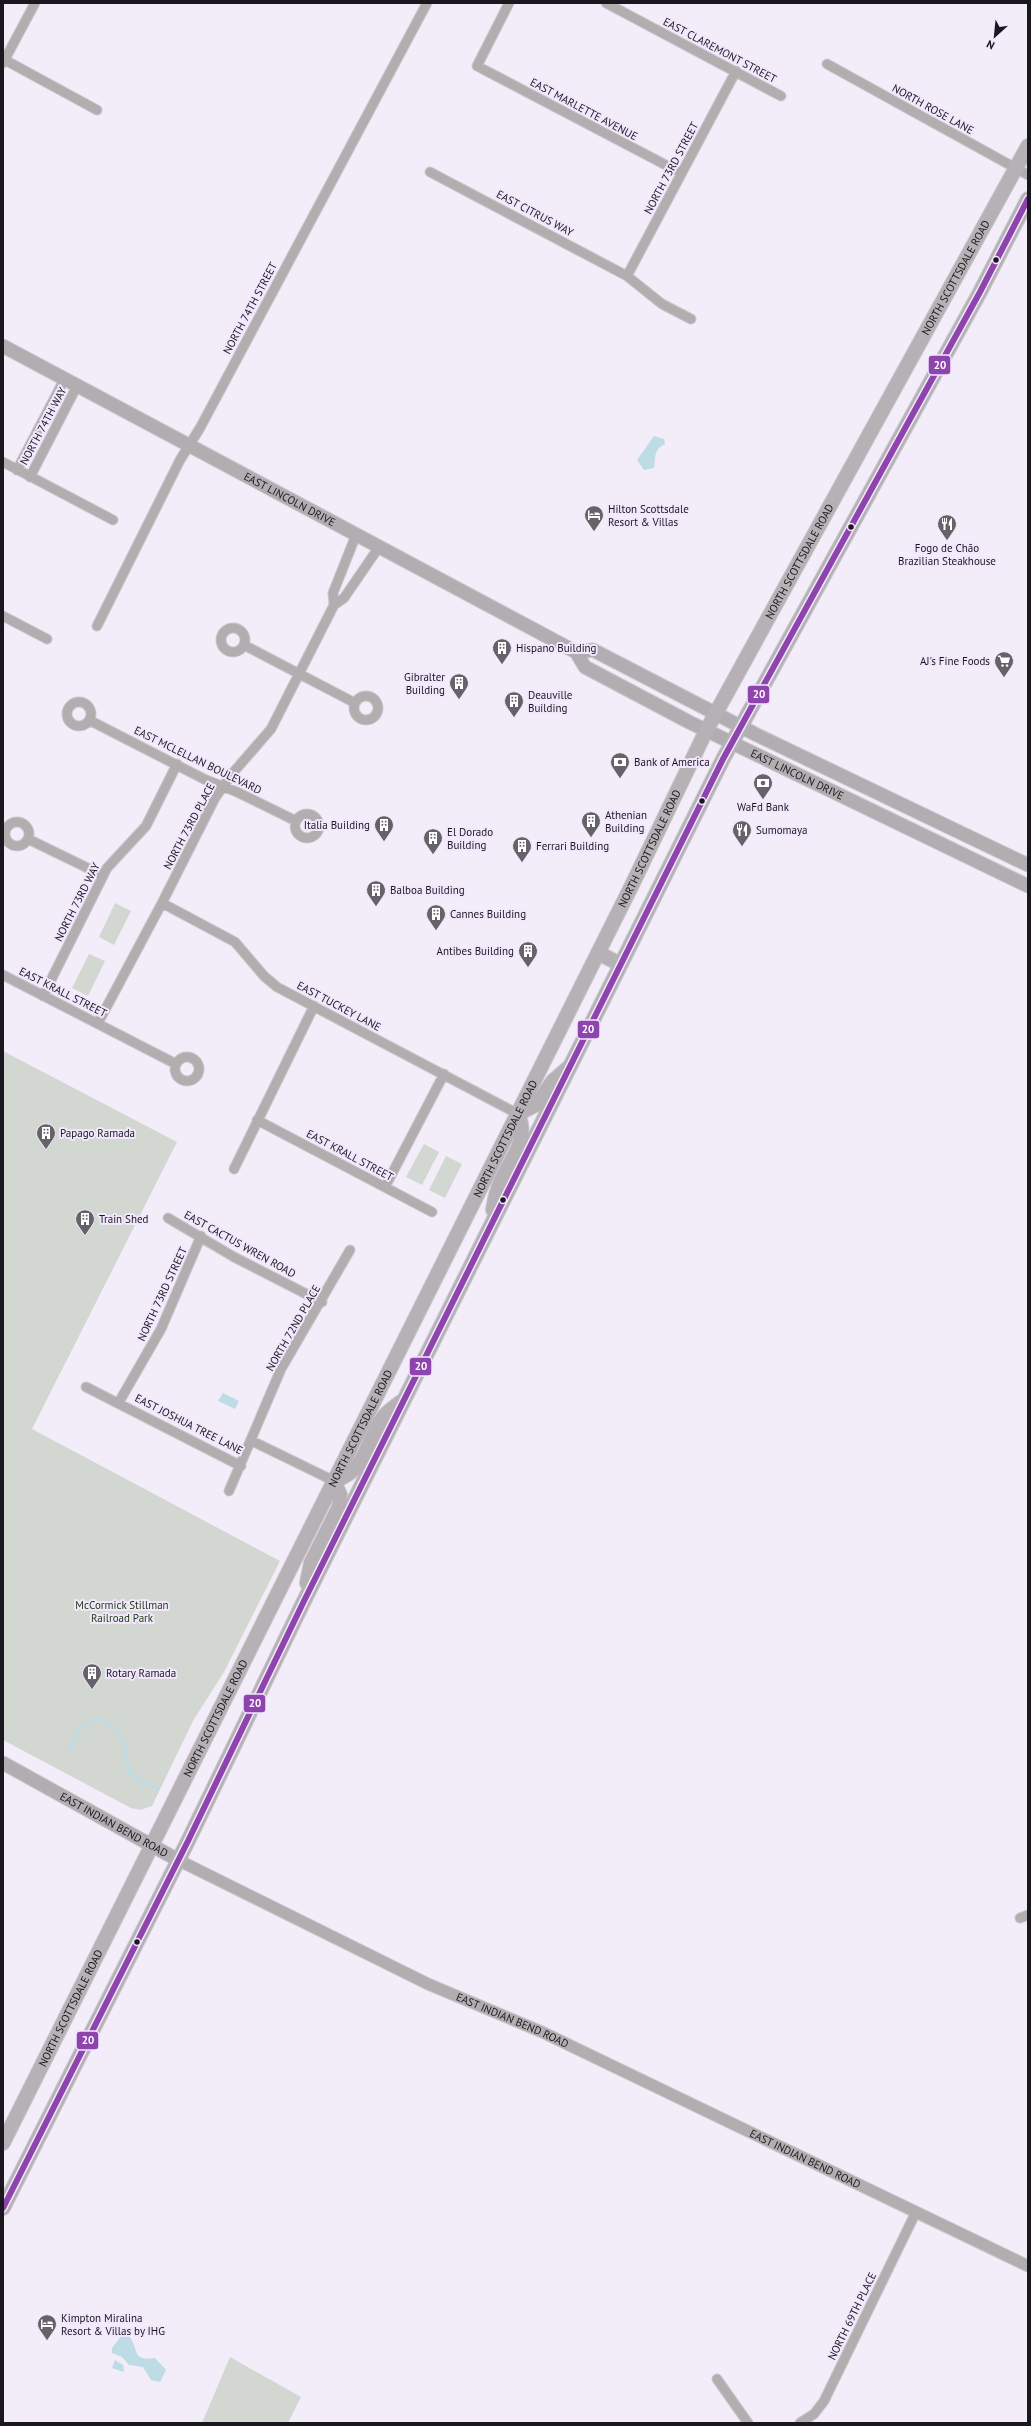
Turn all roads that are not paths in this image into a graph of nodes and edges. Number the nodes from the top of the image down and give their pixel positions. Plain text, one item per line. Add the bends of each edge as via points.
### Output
1 (35, 3) edge
2 (428, 3) edge
3 (509, 3) edge
4 (606, 3) edge
5 (4, 62) edge
6 (827, 64) dead end
7 (736, 71) junction
8 (781, 96) dead end
9 (97, 110) dead end
10 (1028, 146) edge
11 (1022, 171) edge
12 (430, 172) dead end
13 (681, 173) junction
14 (1028, 199) edge
15 (627, 276) junction
16 (691, 319) dead end
17 (3, 346) edge
18 (64, 380) junction
19 (78, 386) junction
20 (189, 445) junction
21 (3, 462) edge
22 (17, 470) junction
23 (30, 477) junction
24 (113, 520) dead end
25 (356, 535) junction
26 (378, 547) junction
27 (334, 605) junction
28 (3, 616) edge
29 (97, 626) dead end
30 (47, 639) dead end
31 (244, 645) dead end
32 (576, 652) junction
33 (299, 674) junction
34 (355, 703) dead end
35 (716, 713) junction
36 (89, 720) dead end
37 (741, 726) junction
38 (706, 731) junction
39 (731, 744) junction
40 (177, 764) junction
41 (223, 786) junction
42 (296, 821) dead end
43 (28, 839) dead end
44 (1028, 865) edge
45 (102, 875) junction
46 (1028, 886) edge
47 (162, 903) junction
48 (598, 953) junction
49 (620, 964) junction
50 (3, 975) edge
51 (43, 996) junction
52 (314, 1006) junction
53 (98, 1023) junction
54 (176, 1064) dead end
55 (572, 1064) junction
56 (444, 1074) junction
57 (518, 1114) junction
58 (257, 1120) junction
59 (234, 1169) dead end
60 (385, 1187) junction
61 (432, 1212) dead end
62 (168, 1218) dead end
63 (491, 1226) junction
64 (201, 1236) junction
65 (350, 1250) dead end
66 (322, 1302) junction
67 (86, 1387) dead end
68 (406, 1397) junction
69 (118, 1402) junction
70 (252, 1441) junction
71 (241, 1466) junction
72 (334, 1481) junction
73 (229, 1491) dead end
74 (303, 1603) junction
75 (3, 1763) edge
76 (151, 1845) junction
77 (178, 1860) junction
78 (3, 2143) edge
79 (3, 2208) edge
80 (916, 2212) junction
81 (1028, 2266) edge
82 (717, 2379) dead end
83 (748, 2423) edge
84 (800, 2423) edge

1 - 5 street
2 - 20 street, NORTH 74TH STREET
3 - 13 street, EAST MARLETTE AVENUE via 477,66
4 - 7 street, EAST CLAREMONT STREET
5 - 9 street
6 - 11 street, NORTH ROSE LANE
7 - 8 street, EAST CLAREMONT STREET
7 - 13 street, NORTH 73RD STREET
10 - 11 main road, NORTH SCOTTSDALE ROAD
11 - 35 main road, NORTH SCOTTSDALE ROAD
12 - 15 street, EAST CITRUS WAY
13 - 15 street, NORTH 73RD STREET
14 - 37 main road
15 - 16 street, EAST CITRUS WAY via 662,304
17 - 18 main road, EAST LINCOLN DRIVE
18 - 19 main road, EAST LINCOLN DRIVE
18 - 22 street, NORTH 74TH WAY
19 - 20 main road, EAST LINCOLN DRIVE
19 - 23 street, NORTH 74TH WAY
20 - 25 main road, EAST LINCOLN DRIVE
20 - 29 street, NORTH 74TH STREET
21 - 22 street, NORTH 74TH WAY
22 - 23 street
23 - 24 street
25 - 26 main road, EAST LINCOLN DRIVE
25 - 27 street, NORTH 73RD PLACE via 333,593
26 - 27 street, NORTH 73RD PLACE via 344,598
26 - 32 main road, EAST LINCOLN DRIVE
27 - 33 street, NORTH 73RD PLACE
28 - 30 street
31 - 33 street
32 - 35 main road, EAST LINCOLN DRIVE via 593,650
32 - 38 main road, EAST LINCOLN DRIVE via 585,667
33 - 34 street
33 - 41 street, NORTH 73RD PLACE via 272,729
35 - 37 main road, EAST LINCOLN DRIVE
35 - 38 main road, NORTH SCOTTSDALE ROAD
36 - 40 street, EAST MCLELLAN BOULEVARD
37 - 39 main road
37 - 44 main road, EAST LINCOLN DRIVE
38 - 39 main road, EAST LINCOLN DRIVE
38 - 48 main road, NORTH SCOTTSDALE ROAD
39 - 46 main road, EAST LINCOLN DRIVE
39 - 49 main road
40 - 41 street, EAST MCLELLAN BOULEVARD
40 - 45 street, NORTH 73RD WAY via 146,826
41 - 42 street, EAST MCLELLAN BOULEVARD
41 - 47 street, NORTH 73RD PLACE
43 - 45 street
45 - 51 street, NORTH 73RD WAY
47 - 52 street, EAST TUCKEY LANE via 235,942 277,987
47 - 53 street, NORTH 73RD PLACE
48 - 49 main road
48 - 57 main road, NORTH SCOTTSDALE ROAD
49 - 55 main road
50 - 51 street, EAST KRALL STREET
51 - 53 street, EAST KRALL STREET
52 - 56 street, EAST TUCKEY LANE
52 - 58 street
53 - 54 street, EAST KRALL STREET
55 - 57 main road via 553,1080 537,1104
55 - 63 main road
56 - 57 street, EAST TUCKEY LANE
56 - 60 street
57 - 63 main road via 522,1124 522,1137 497,1191
57 - 72 main road, NORTH SCOTTSDALE ROAD
58 - 59 street
58 - 60 street, EAST KRALL STREET
60 - 61 street, EAST KRALL STREET
62 - 64 street, EAST CACTUS WREN ROAD
63 - 68 main road
64 - 66 street, EAST CACTUS WREN ROAD via 234,1257
64 - 69 street, NORTH 73RD STREET via 161,1329
65 - 66 street, NORTH 72ND PLACE
66 - 70 street, NORTH 72ND PLACE via 281,1369
67 - 69 street, EAST JOSHUA TREE LANE
68 - 72 main road via 382,1418 357,1468 346,1477
68 - 74 main road
69 - 71 street, EAST JOSHUA TREE LANE
70 - 71 street, EAST JOSHUA TREE LANE
70 - 72 street, EAST JOSHUA TREE LANE
71 - 73 street
72 - 74 main road via 340,1495 339,1507 311,1563
72 - 76 main road, NORTH SCOTTSDALE ROAD
74 - 77 main road
75 - 76 main road, EAST INDIAN BEND ROAD
76 - 77 main road, EAST INDIAN BEND ROAD
76 - 78 main road, NORTH SCOTTSDALE ROAD
77 - 79 main road
77 - 80 street, EAST INDIAN BEND ROAD via 428,1984 542,2032
80 - 81 street, EAST INDIAN BEND ROAD
80 - 84 street, NORTH 69TH PLACE via 824,2401 814,2414
82 - 83 street

